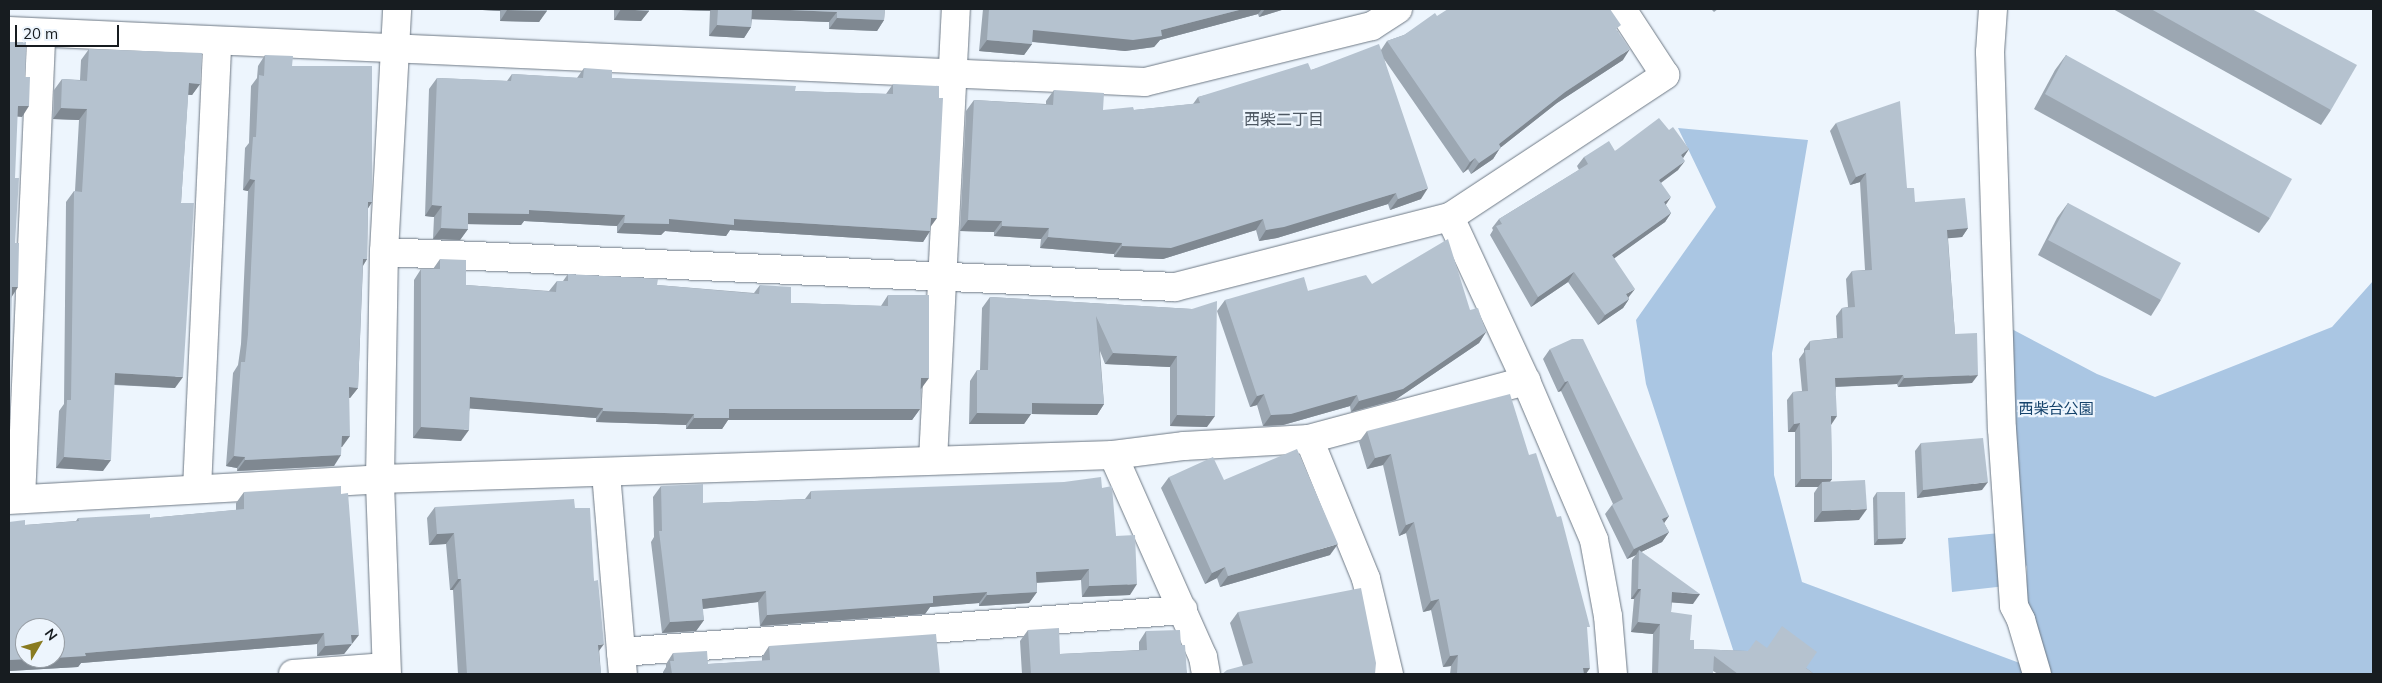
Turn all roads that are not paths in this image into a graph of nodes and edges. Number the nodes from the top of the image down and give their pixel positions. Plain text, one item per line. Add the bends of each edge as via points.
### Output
1 (397, 9) edge
2 (956, 9) edge
3 (1398, 9) edge
4 (1622, 9) edge
5 (1993, 9) edge
6 (9, 31) edge
7 (41, 33) junction
8 (217, 42) junction
9 (396, 48) junction
10 (954, 75) junction
11 (1450, 217) junction
12 (384, 252) junction
13 (942, 278) junction
14 (1526, 381) junction
15 (1309, 439) junction
16 (1114, 455) junction
17 (933, 460) junction
18 (606, 473) junction
19 (380, 479) junction
20 (197, 489) junction
21 (15, 499) edge
22 (1183, 610) junction
23 (622, 663) edge
24 (387, 670) edge
25 (293, 674) edge
26 (1206, 674) edge
27 (1390, 674) edge
28 (1613, 674) edge
29 (2037, 674) edge

1 - 9 street
2 - 10 street
3 - 10 street via 1372,26 1145,82
4 - 11 street via 1665,75
5 - 29 street via 1990,52 2003,439 2014,606
6 - 7 street
7 - 8 street
7 - 21 street
8 - 9 street
8 - 20 street
9 - 10 street
9 - 12 street
10 - 13 street
11 - 13 street via 1175,287
11 - 14 street
12 - 13 street
12 - 19 street
13 - 17 street
14 - 15 street
14 - 28 street via 1594,540 1608,616
15 - 16 street via 1184,446
15 - 27 street via 1366,580
16 - 17 street
16 - 22 street
17 - 18 street
18 - 19 street
18 - 23 street
19 - 20 street
19 - 24 street
20 - 21 street
22 - 23 street
22 - 26 street via 1203,657
24 - 25 street

